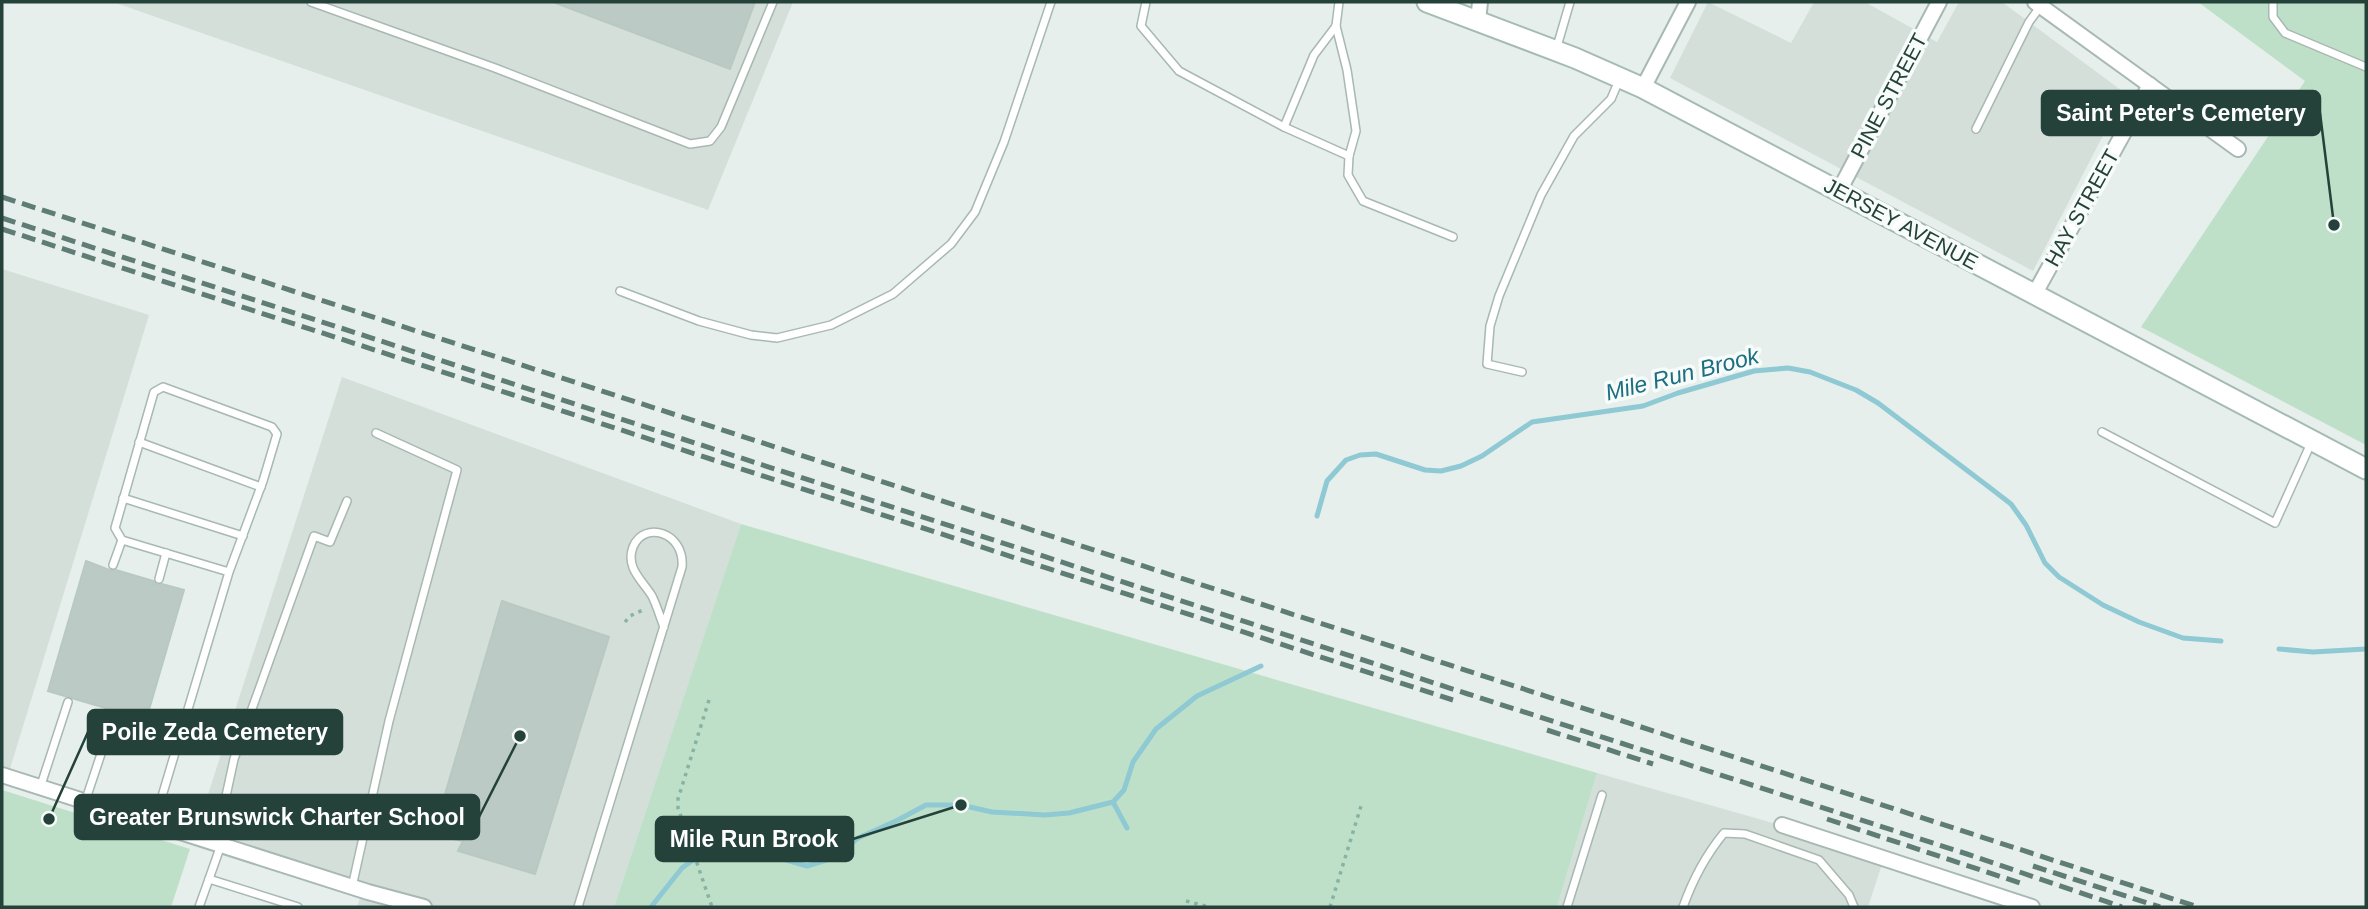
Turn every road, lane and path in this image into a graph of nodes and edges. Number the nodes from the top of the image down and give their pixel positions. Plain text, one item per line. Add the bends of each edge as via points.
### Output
1 (311, 2) edge
2 (773, 2) edge
3 (1051, 2) edge
4 (1146, 2) edge
5 (1339, 2) edge
6 (1427, 2) edge
7 (1570, 2) edge
8 (1689, 2) edge
9 (1939, 2) edge
10 (2273, 2) edge
11 (2038, 4) edge
12 (1479, 11) edge
13 (1336, 26) junction
14 (1556, 51) junction
15 (2366, 67) edge
16 (1621, 78) junction
17 (2150, 85) junction
18 (1643, 88) junction
19 (1284, 127) junction
20 (1976, 129) dead end
21 (2238, 149) dead end
22 (1349, 156) junction
23 (1839, 191) junction
24 (1453, 237) dead end
25 (620, 291) dead end
26 (2034, 295) junction
27 (1522, 372) dead end
28 (2102, 432) dead end
29 (376, 433) dead end
30 (2312, 440) junction
31 (139, 442) junction
32 (2366, 469) edge
33 (261, 487) junction
34 (123, 498) junction
35 (347, 501) dead end
36 (243, 536) junction
37 (122, 540) junction
38 (166, 553) junction
39 (114, 565) dead end
40 (229, 572) junction
41 (159, 579) dead end
42 (643, 610) dead end
43 (625, 622) dead end
44 (664, 627) junction
45 (709, 700) dead end
46 (68, 702) dead end
47 (113, 718) dead end
48 (2, 775) edge
49 (40, 788) junction
50 (1602, 795) dead end
51 (85, 802) junction
52 (1361, 806) dead end
53 (154, 824) junction
54 (1782, 825) dead end
55 (221, 845) junction
56 (209, 879) junction
57 (352, 887) junction
58 (368, 892) junction
59 (1186, 901) dead end
60 (200, 907) edge
61 (298, 907) edge
62 (363, 907) edge
63 (424, 907) edge
64 (578, 907) edge
65 (712, 907) edge
66 (1209, 907) edge
67 (1330, 907) edge
68 (1567, 907) edge
69 (1683, 907) edge
70 (1854, 907) edge
71 (2032, 907) edge

1 - 2 lane via 690,144 710,141 721,128
3 - 25 lane via 975,212 951,244 893,293 831,325 777,338 699,321
4 - 19 lane via 1141,26 1179,71
5 - 13 lane
6 - 12 street, JERSEY AVENUE
7 - 14 lane
8 - 18 street
9 - 23 street, PINE STREET
10 - 15 lane via 2273,17 2285,33
11 - 17 street
11 - 20 lane
12 - 14 street, JERSEY AVENUE
13 - 19 lane via 1314,55
13 - 22 lane via 1356,131
14 - 16 street, JERSEY AVENUE
16 - 18 street, JERSEY AVENUE
16 - 27 lane via 1611,99 1574,136 1558,162 1499,296 1490,326 1487,364
17 - 21 street
17 - 26 street, HAY STREET
18 - 23 street, JERSEY AVENUE
19 - 22 lane
22 - 24 lane via 1348,175 1363,201
23 - 26 street, JERSEY AVENUE
26 - 30 street, JERSEY AVENUE
28 - 30 lane via 2275,523
29 - 57 lane via 457,470 389,721
30 - 32 street, JERSEY AVENUE
31 - 33 lane
31 - 33 lane via 154,392 163,387 272,427 277,434
31 - 34 lane
33 - 36 lane
34 - 36 lane
34 - 37 lane via 115,528
35 - 55 lane via 330,542 314,536 234,759
36 - 40 lane
37 - 38 lane
37 - 39 lane
38 - 40 lane
38 - 41 lane
40 - 53 lane
42 - 43 path
44 - 44 lane via 683,557 675,540 658,533 640,539 631,555 634,572 652,597
44 - 64 lane
45 - 65 path via 678,808
46 - 49 lane
47 - 51 lane
48 - 49 street
49 - 51 street
50 - 68 lane
51 - 53 street
52 - 67 path
53 - 55 street
54 - 71 street
55 - 56 lane
55 - 57 street
56 - 60 lane
56 - 61 lane
57 - 58 street
58 - 62 street
58 - 63 street
59 - 66 path
69 - 70 lane via 1693,880 1724,833 1745,834 1819,860

